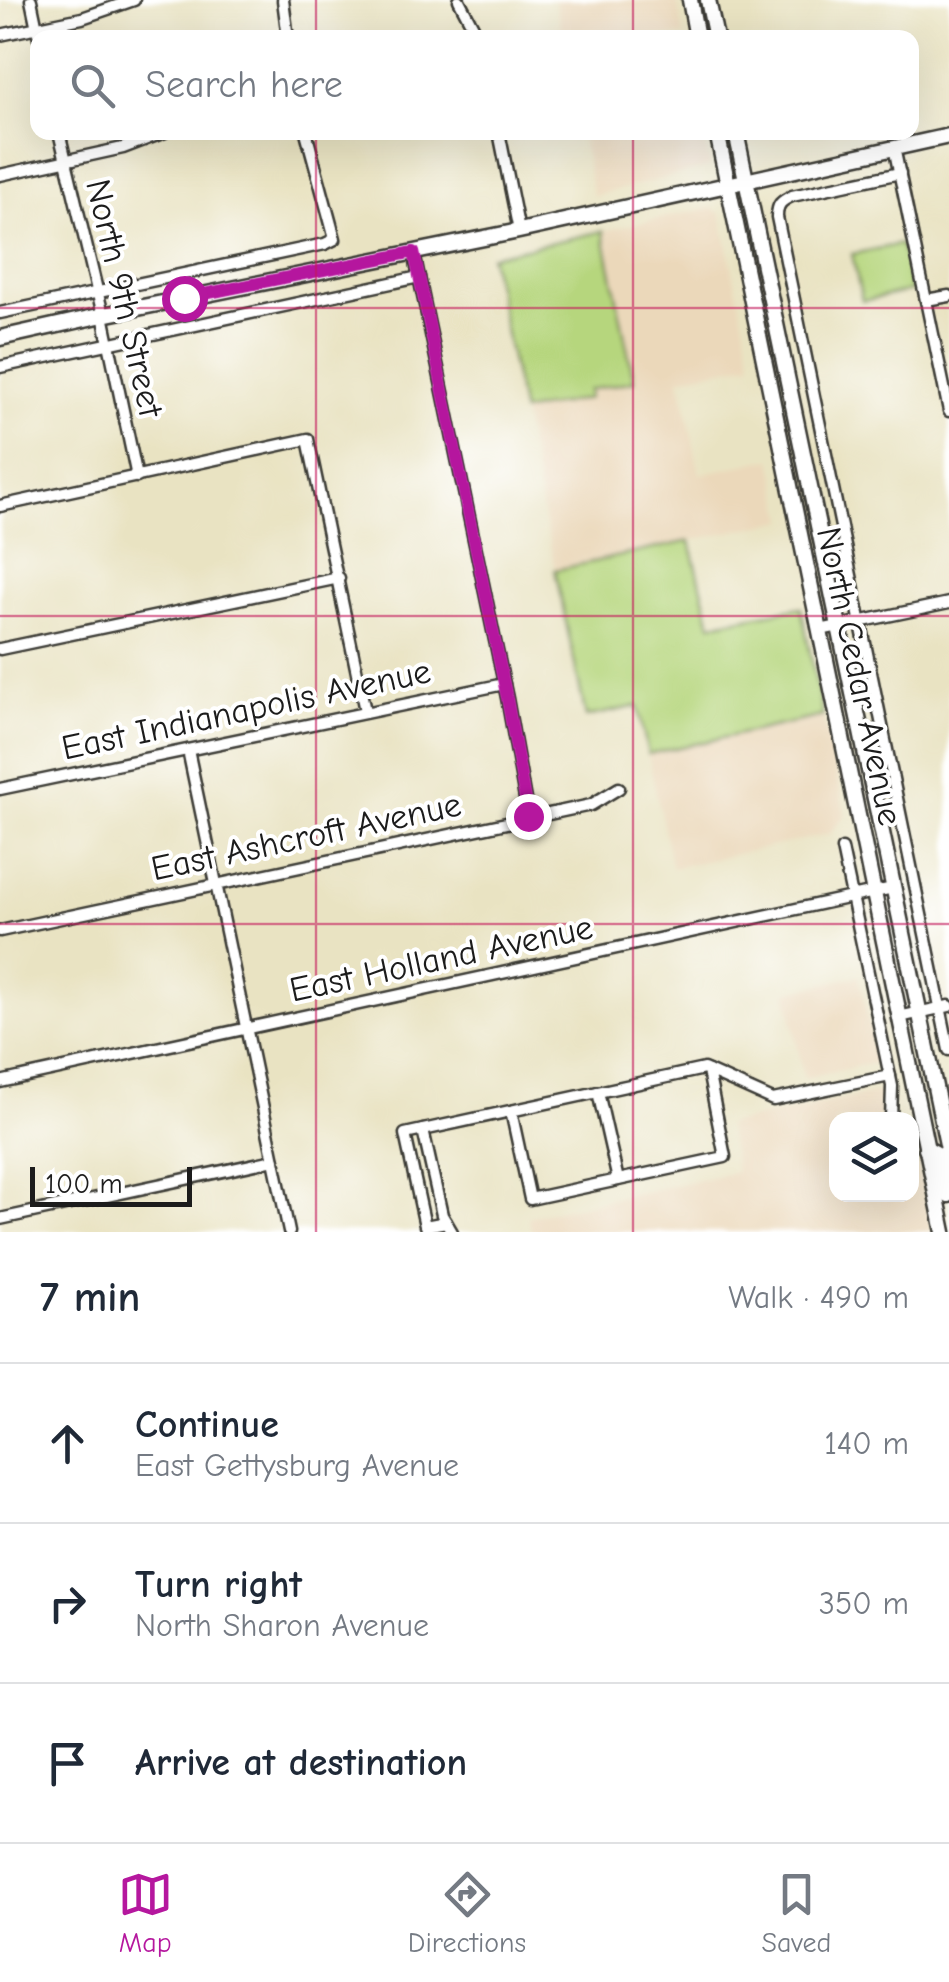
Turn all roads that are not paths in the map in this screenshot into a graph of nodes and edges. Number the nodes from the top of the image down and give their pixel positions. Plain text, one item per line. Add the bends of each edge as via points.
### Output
1 (31, 0) edge
2 (134, 0) edge
3 (283, 0) edge
4 (458, 0) edge
5 (690, 0) edge
6 (708, 0) edge
7 (37, 30) edge
8 (47, 30) edge
9 (287, 30) edge
10 (475, 30) edge
11 (696, 30) edge
12 (714, 30) edge
13 (30, 33) edge
14 (0, 35) edge
15 (949, 136) edge
16 (61, 140) edge
17 (144, 140) edge
18 (308, 140) edge
19 (501, 140) edge
20 (719, 140) edge
21 (738, 140) edge
22 (894, 148) junction
23 (65, 162) junction
24 (900, 174) junction
25 (0, 175) edge
26 (746, 180) junction
27 (728, 184) junction
28 (519, 230) junction
29 (414, 252) junction
30 (419, 277) junction
31 (97, 292) junction
32 (949, 296) edge
33 (926, 300) junction
34 (0, 313) edge
35 (102, 315) junction
36 (0, 338) edge
37 (109, 344) junction
38 (0, 367) edge
39 (766, 367) junction
40 (949, 411) edge
41 (797, 426) junction
42 (137, 477) junction
43 (0, 506) edge
44 (339, 578) junction
45 (949, 603) edge
46 (860, 621) junction
47 (838, 626) junction
48 (820, 630) junction
49 (0, 649) edge
50 (504, 684) junction
51 (365, 711) junction
52 (188, 750) junction
53 (620, 788) dead end
54 (0, 789) edge
55 (528, 816) junction
56 (842, 849) dead end
57 (217, 884) junction
58 (893, 888) junction
59 (874, 893) junction
60 (852, 897) junction
61 (0, 931) edge
62 (945, 1007) edge
63 (919, 1013) junction
64 (900, 1017) junction
65 (246, 1028) junction
66 (949, 1050) edge
67 (708, 1071) junction
68 (890, 1076) junction
69 (0, 1082) edge
70 (598, 1092) junction
71 (511, 1111) junction
72 (891, 1112) edge
73 (914, 1112) edge
74 (423, 1130) junction
75 (919, 1150) edge
76 (949, 1154) edge
77 (274, 1160) junction
78 (618, 1180) junction
79 (949, 1195) edge
80 (0, 1219) edge
81 (449, 1227) edge
82 (288, 1232) edge
83 (944, 1232) edge

1 - 7 street
2 - 8 street
3 - 9 street
4 - 10 street
5 - 11 main road
6 - 12 main road
13 - 14 street
15 - 22 main road
16 - 23 street, North 9th Street
17 - 23 street
18 - 31 street via 335,239
19 - 28 street
20 - 27 main road, North Cedar Avenue
21 - 26 main road, North Cedar Avenue
22 - 24 street
22 - 26 main road
23 - 25 street
23 - 31 street, North 9th Street
24 - 33 street
24 - 46 street via 792,196 778,208
26 - 27 main road
26 - 41 main road, North Cedar Avenue
27 - 28 main road
27 - 39 main road, North Cedar Avenue
28 - 29 main road
29 - 30 street
29 - 35 main road
30 - 37 street
30 - 50 street
31 - 34 street
31 - 35 street, North 9th Street
32 - 33 street
33 - 40 street
35 - 36 main road
35 - 37 street, North 9th Street
37 - 38 street
37 - 42 street, North 9th Street
39 - 41 main road via 778,374
39 - 48 main road, North Cedar Avenue
41 - 47 main road, North Cedar Avenue
42 - 43 street
42 - 44 street via 308,438
44 - 49 street
44 - 51 street
45 - 46 street
46 - 47 street
46 - 62 street
47 - 48 street
47 - 58 main road, North Cedar Avenue
48 - 59 main road, North Cedar Avenue
50 - 51 street, East Indianapolis Avenue
50 - 55 street
51 - 52 street, East Indianapolis Avenue
52 - 54 street, East Indianapolis Avenue
52 - 57 street
53 - 55 street, East Ashcroft Avenue via 590,804
55 - 57 street, East Ashcroft Avenue
56 - 60 street
57 - 61 street, East Ashcroft Avenue
57 - 65 street
58 - 59 street, East Holland Avenue
58 - 63 main road, North Cedar Avenue
59 - 60 street, East Holland Avenue
59 - 64 main road, North Cedar Avenue
60 - 65 street, East Holland Avenue
60 - 68 street
62 - 63 street
62 - 66 street
63 - 64 street
63 - 76 main road, North Cedar Avenue
64 - 73 main road, North Cedar Avenue
65 - 69 street, East Holland Avenue
65 - 77 street
67 - 68 street via 773,1100
67 - 70 street
67 - 78 street via 726,1157
68 - 72 street
70 - 71 street
70 - 78 street
71 - 74 street
71 - 78 street via 530,1199
74 - 81 street
74 - 81 street via 405,1134 424,1226
75 - 79 main road via 938,1154
75 - 83 main road, North Cedar Avenue
77 - 80 street
77 - 82 street

